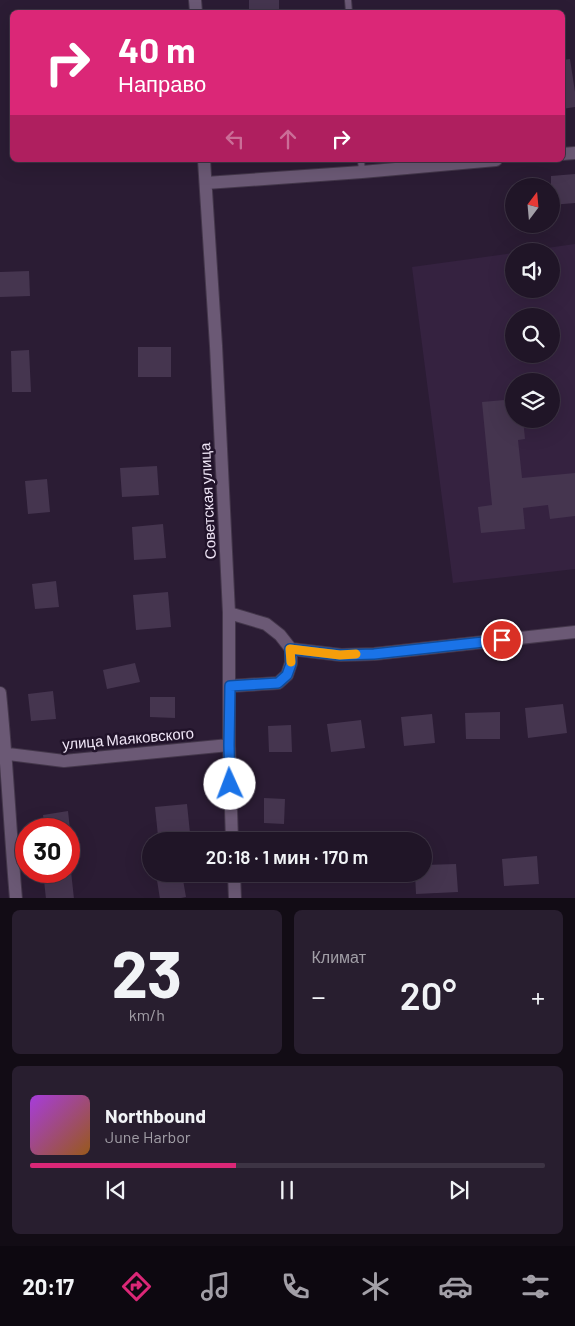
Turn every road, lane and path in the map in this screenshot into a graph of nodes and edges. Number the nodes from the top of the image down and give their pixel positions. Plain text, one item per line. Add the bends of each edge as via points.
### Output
1 (204, 162) edge
2 (451, 162) edge
3 (361, 166) edge
4 (206, 183) junction
5 (229, 613) junction
6 (575, 632) edge
7 (290, 649) junction
8 (230, 686) junction
9 (0, 692) edge
10 (229, 745) junction
11 (3, 754) edge
12 (232, 832) edge
13 (234, 882) edge
14 (16, 898) edge
15 (234, 898) edge

1 - 4 street, Советская улица
2 - 3 street
3 - 4 street
4 - 5 street, Советская улица
5 - 7 street via 266,624
5 - 8 street, Советская улица
6 - 7 street via 374,654 340,655
7 - 8 street via 291,664 287,675 278,683
8 - 10 street, Советская улица
9 - 11 street
10 - 11 street, улица Маяковского via 64,761
10 - 12 street, Советская улица
11 - 14 street
13 - 15 street

